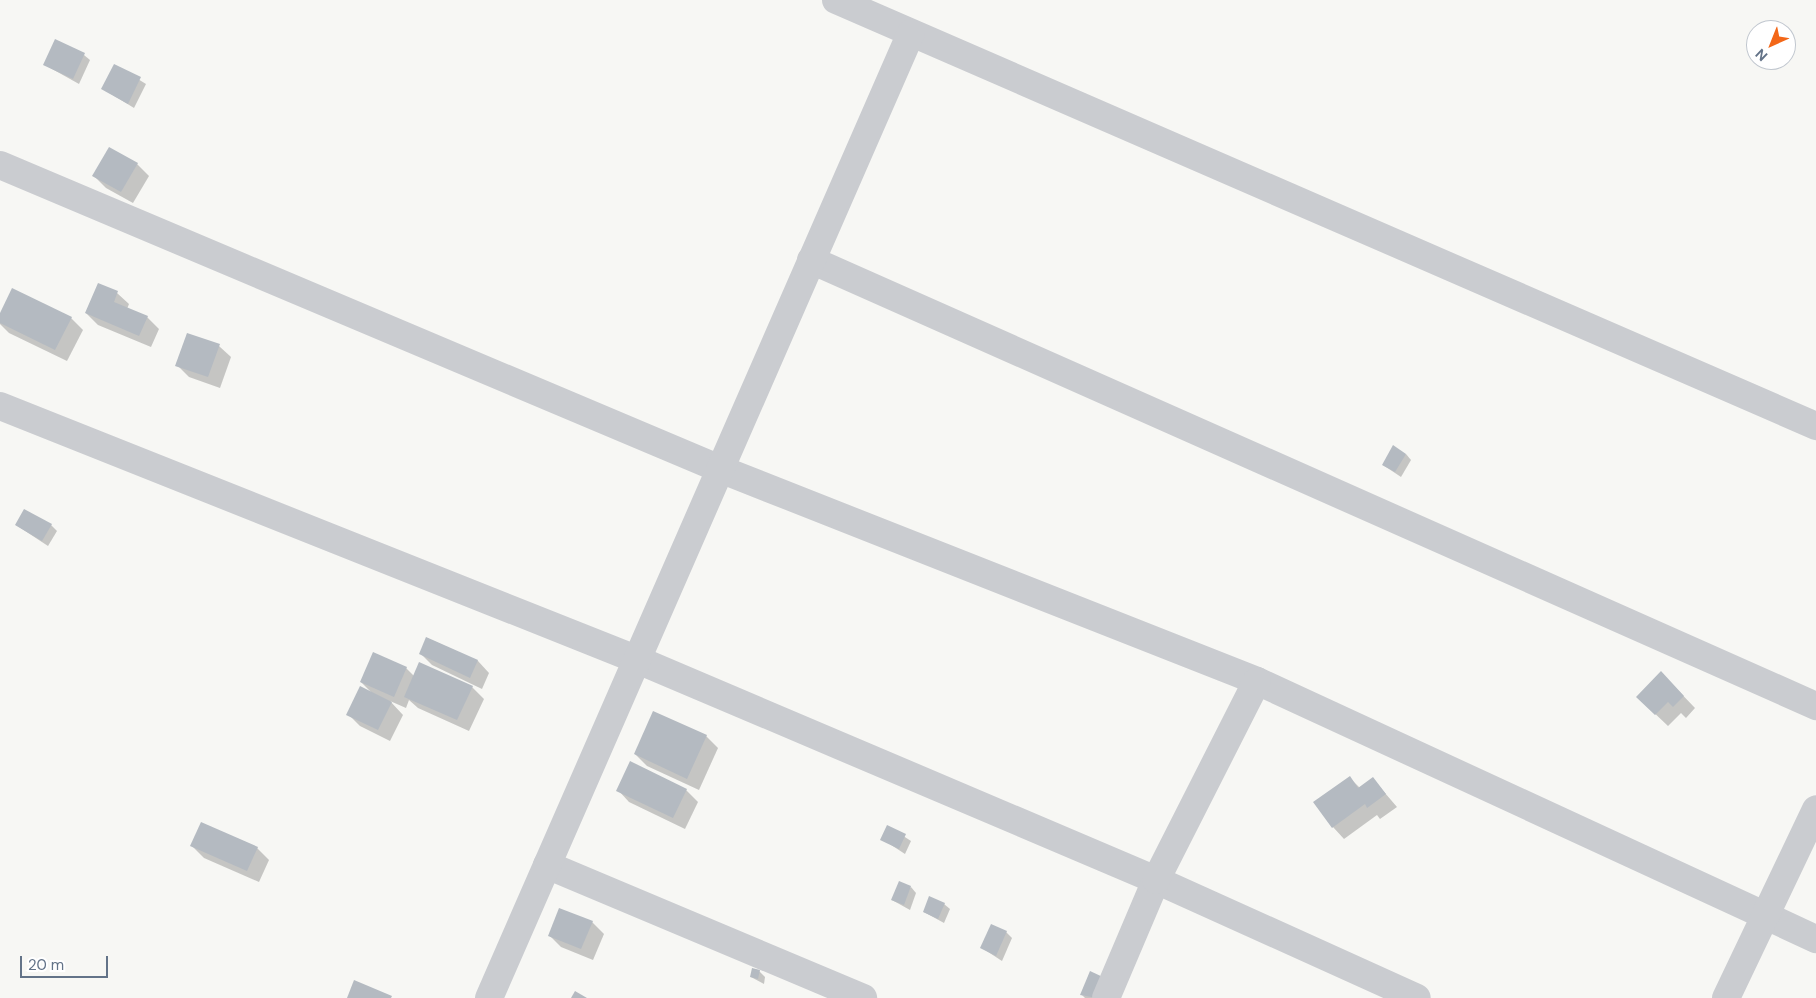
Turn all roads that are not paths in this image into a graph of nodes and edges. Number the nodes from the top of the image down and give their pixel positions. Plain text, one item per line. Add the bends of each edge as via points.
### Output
1 (836, 0) edge
2 (911, 33) junction
3 (0, 165) edge
4 (811, 260) junction
5 (0, 406) edge
6 (1816, 426) edge
7 (720, 469) junction
8 (638, 660) junction
9 (1257, 681) junction
10 (1816, 706) edge
11 (1816, 809) edge
12 (547, 865) junction
13 (1156, 880) junction
14 (1764, 915) junction
15 (1816, 939) edge
16 (489, 998) edge
17 (863, 998) edge
18 (1106, 998) edge
19 (1417, 998) edge
20 (1726, 998) edge

1 - 2 street
2 - 4 street
2 - 6 street
3 - 7 street
4 - 7 street
4 - 10 street
5 - 8 street
7 - 8 street
7 - 9 street
8 - 12 street
8 - 13 street
9 - 13 street
9 - 14 street
11 - 14 street
12 - 16 street
12 - 17 street
13 - 18 street
13 - 19 street
14 - 15 street
14 - 20 street

